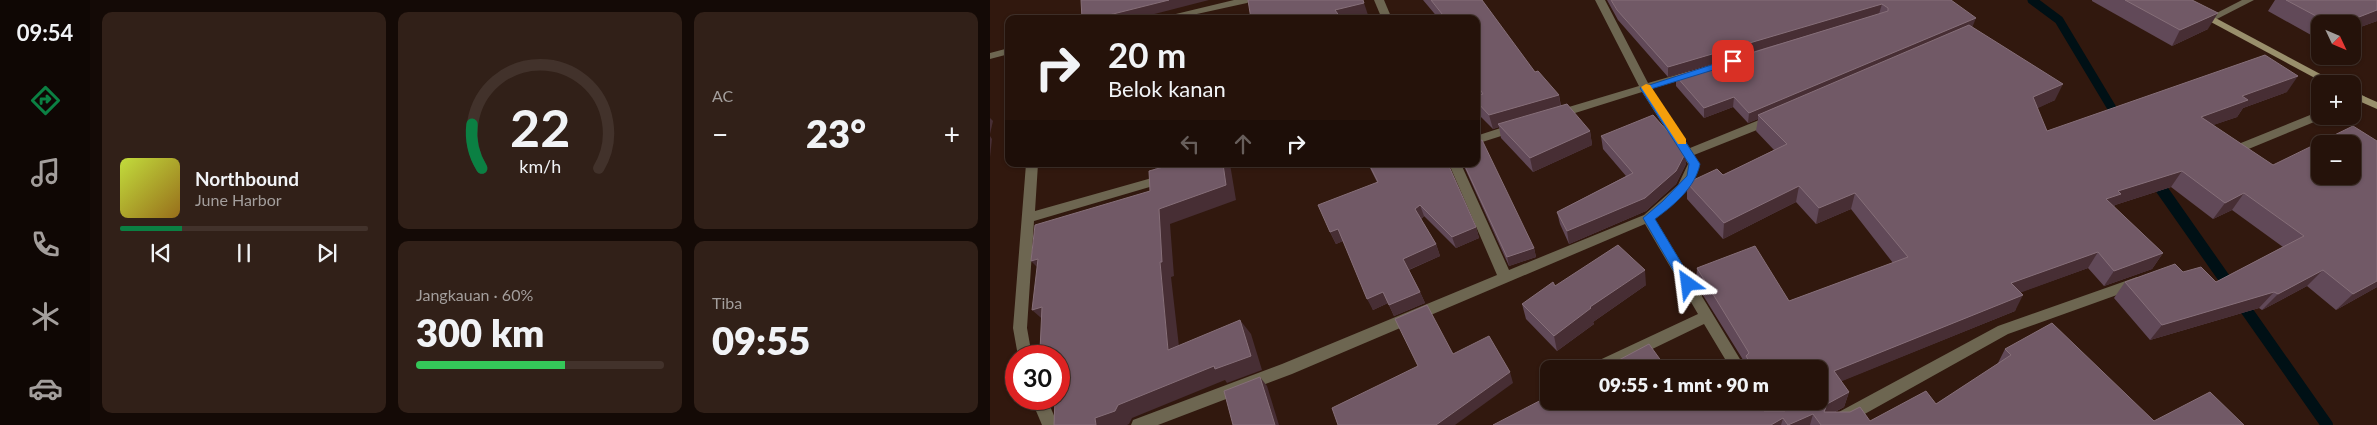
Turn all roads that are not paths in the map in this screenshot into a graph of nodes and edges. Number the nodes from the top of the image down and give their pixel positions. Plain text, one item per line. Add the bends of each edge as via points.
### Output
1 (1247, 0) edge
2 (1379, 0) edge
3 (1600, 0) edge
4 (2175, 0) edge
5 (2249, 0) edge
6 (1212, 8) junction
7 (1179, 15) edge
8 (1215, 15) edge
9 (1385, 15) edge
10 (2210, 19) junction
11 (1005, 53) edge
12 (990, 56) edge
13 (1698, 72) edge
14 (2317, 75) edge
15 (1645, 88) junction
16 (2361, 100) edge
17 (2377, 106) edge
18 (1781, 116) edge
19 (2311, 119) edge
20 (1480, 139) edge
21 (1688, 152) junction
22 (2227, 152) edge
23 (1032, 167) edge
24 (1456, 167) edge
25 (1177, 175) edge
26 (1027, 218) junction
27 (1648, 218) junction
28 (1505, 277) junction
29 (2149, 277) edge
30 (1707, 316) junction
31 (1023, 345) edge
32 (1615, 360) edge
33 (1734, 360) edge
34 (1044, 410) edge
35 (1763, 410) edge
36 (1050, 425) edge
37 (1139, 425) edge
38 (1772, 425) edge
39 (1830, 425) edge

1 - 6 street
2 - 9 street
3 - 15 street
4 - 10 street
5 - 10 street
6 - 7 street
6 - 8 street
10 - 14 street
11 - 12 street
13 - 15 street
15 - 20 street
15 - 21 street
16 - 17 street
18 - 21 street
19 - 22 street
21 - 27 street via 1694,164 1692,177 1667,204
23 - 26 street
24 - 28 street
25 - 26 street
26 - 31 street via 1020,328
27 - 28 street
27 - 30 street
28 - 37 street via 1287,369
29 - 39 street via 2003,330
30 - 32 street
30 - 33 street
34 - 36 street
35 - 38 street

